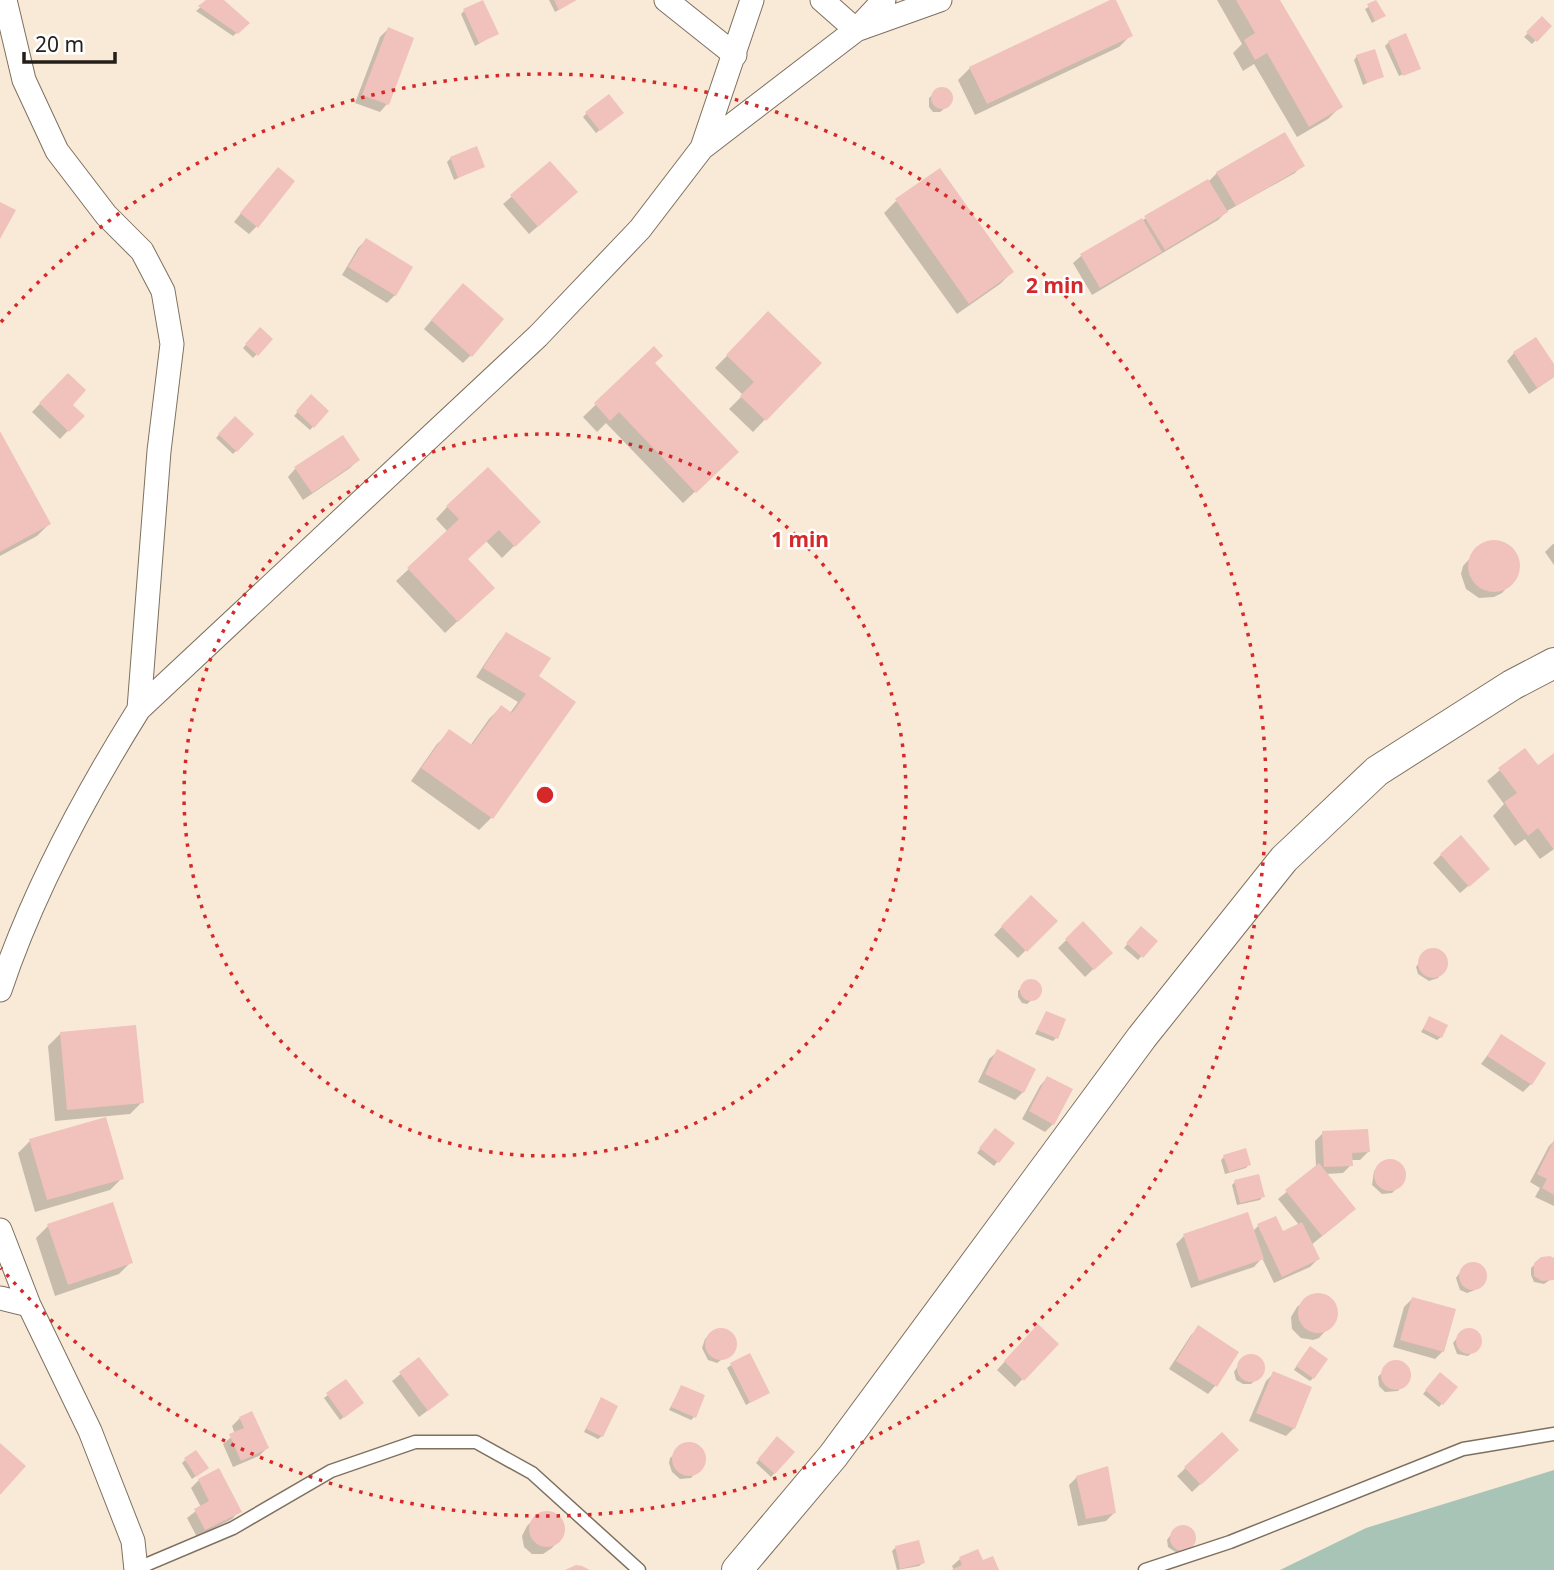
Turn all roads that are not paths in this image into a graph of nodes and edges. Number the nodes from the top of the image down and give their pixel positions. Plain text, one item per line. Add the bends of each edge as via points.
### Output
1 (5, 0) edge
2 (666, 0) edge
3 (752, 0) edge
4 (822, 0) edge
5 (884, 0) edge
6 (940, 0) edge
7 (856, 30) junction
8 (735, 55) junction
9 (702, 149) junction
10 (1554, 663) edge
11 (139, 709) junction
12 (0, 990) edge
13 (0, 1230) edge
14 (0, 1298) edge
15 (29, 1305) junction
16 (1554, 1434) edge
17 (136, 1569) edge
18 (639, 1570) edge
19 (737, 1570) edge
20 (1144, 1570) edge

1 - 11 street via 24,79 57,151 106,215 142,250 163,291 172,344
2 - 8 street
3 - 8 street
4 - 7 street
5 - 7 street
6 - 7 street
7 - 9 street
8 - 9 street
9 - 11 street via 640,229 538,336
10 - 19 street via 1377,771 1284,859 1142,1037 833,1456
11 - 12 street via 71,826
13 - 15 street
14 - 15 street
15 - 17 street via 90,1431 133,1541
16 - 20 lane via 1463,1449 1230,1542
17 - 18 lane via 233,1528 331,1471 415,1442 476,1442 532,1473

